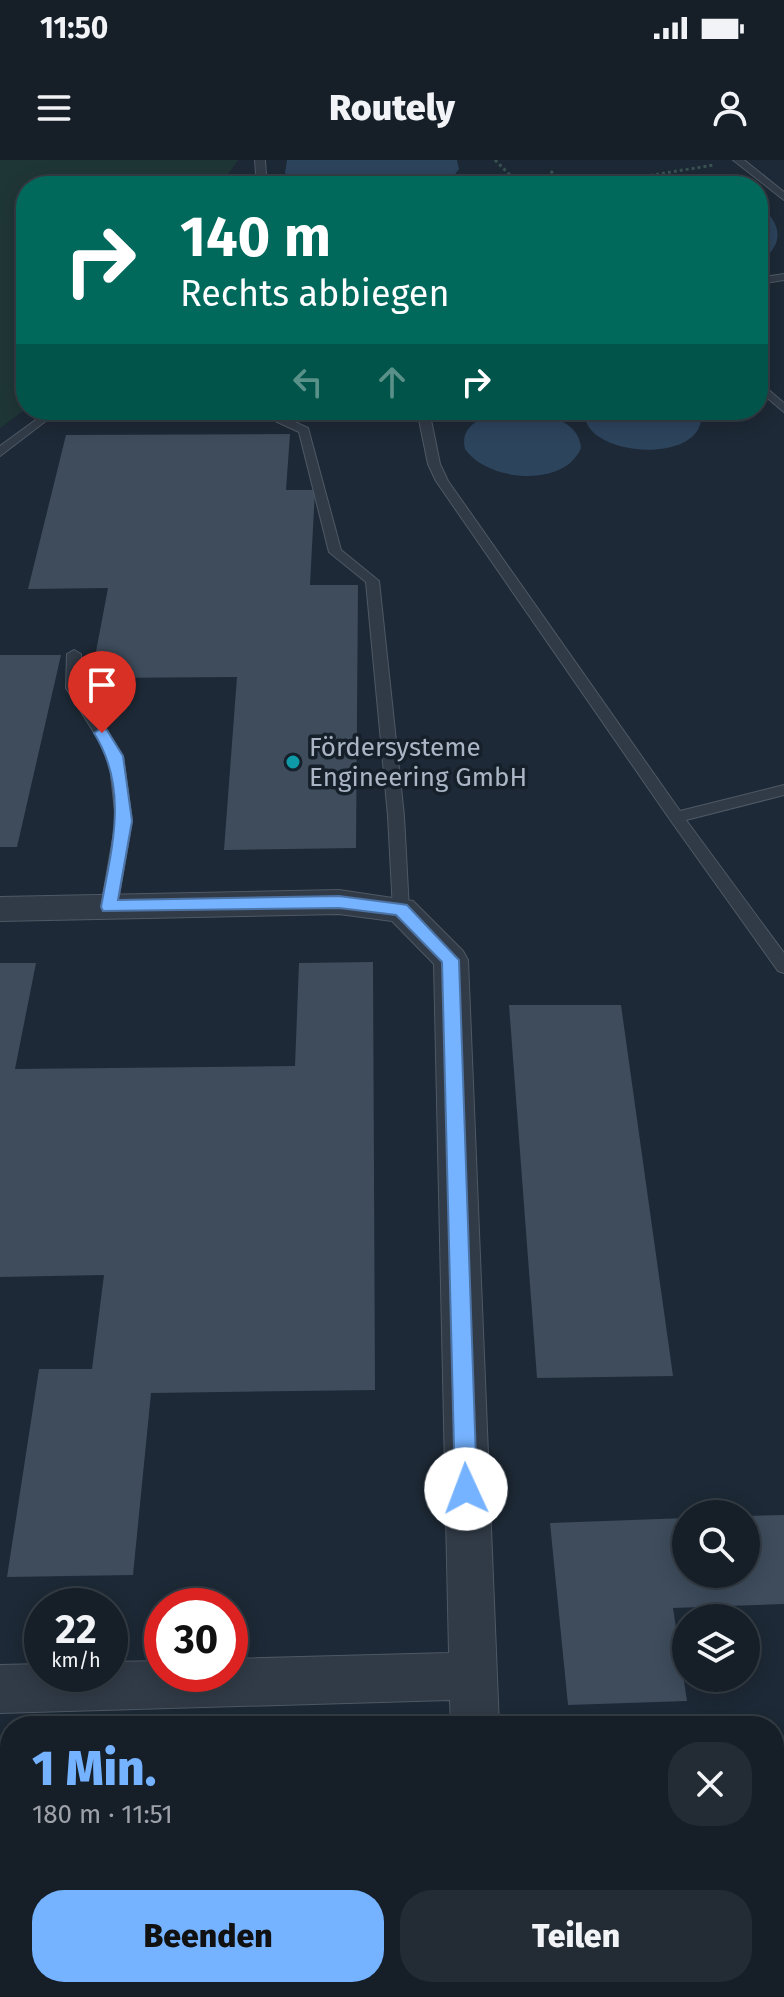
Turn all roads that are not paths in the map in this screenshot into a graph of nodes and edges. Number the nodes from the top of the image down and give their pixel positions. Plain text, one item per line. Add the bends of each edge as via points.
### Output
1 (739, 160) edge
2 (758, 176) edge
3 (768, 184) edge
4 (784, 197) edge
5 (768, 394) edge
6 (784, 409) edge
7 (40, 420) edge
8 (282, 420) edge
9 (425, 420) edge
10 (0, 452) edge
11 (74, 654) dead end
12 (784, 790) edge
13 (676, 817) junction
14 (109, 907) junction
15 (0, 909) edge
16 (401, 910) junction
17 (784, 966) edge
18 (472, 1676) junction
19 (0, 1689) edge
20 (474, 1716) edge

1 - 2 lane
3 - 4 lane
5 - 6 lane
7 - 10 lane
8 - 16 lane via 304,430 335,552 372,581
9 - 13 lane via 442,481
11 - 14 lane via 73,688 116,756 118,769 124,821
12 - 13 lane
13 - 17 lane
14 - 15 street
14 - 16 street via 339,902
16 - 18 street via 451,960
18 - 19 street
18 - 20 street

